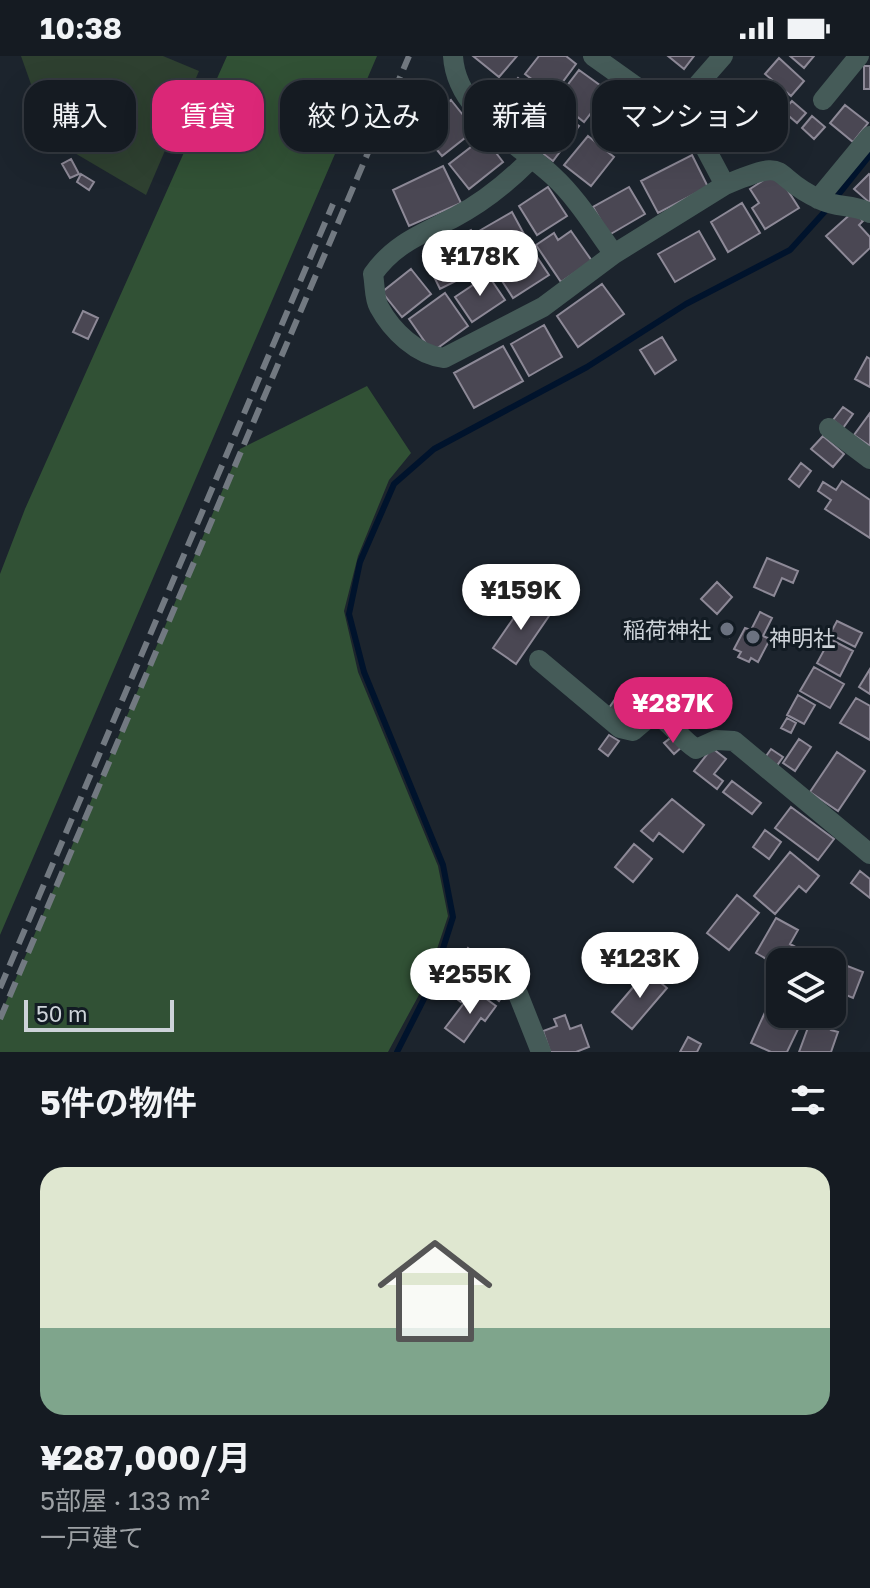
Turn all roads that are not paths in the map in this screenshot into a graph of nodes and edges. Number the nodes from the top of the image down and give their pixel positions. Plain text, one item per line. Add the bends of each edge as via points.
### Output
1 (453, 56) edge
2 (593, 56) edge
3 (723, 56) edge
4 (859, 56) edge
5 (627, 80) edge
6 (702, 80) edge
7 (823, 100) dead end
8 (870, 136) edge
9 (707, 152) edge
10 (530, 160) junction
11 (725, 185) junction
12 (826, 202) junction
13 (870, 213) edge
14 (614, 254) junction
15 (829, 428) dead end
16 (870, 459) edge
17 (539, 660) dead end
18 (870, 854) edge
19 (518, 994) dead end
20 (541, 1052) edge

1 - 10 street via 465,93
2 - 5 street
3 - 6 street
4 - 7 street
8 - 12 street
9 - 11 street
10 - 14 street via 553,176
10 - 14 street via 501,189 409,238 373,274 377,305 404,337 425,356 444,358 543,307
11 - 12 street via 765,168 779,170
11 - 14 street
12 - 13 street via 856,205
15 - 16 street
17 - 18 street via 620,728 633,731 653,714 696,749 716,740 734,741
19 - 20 street

